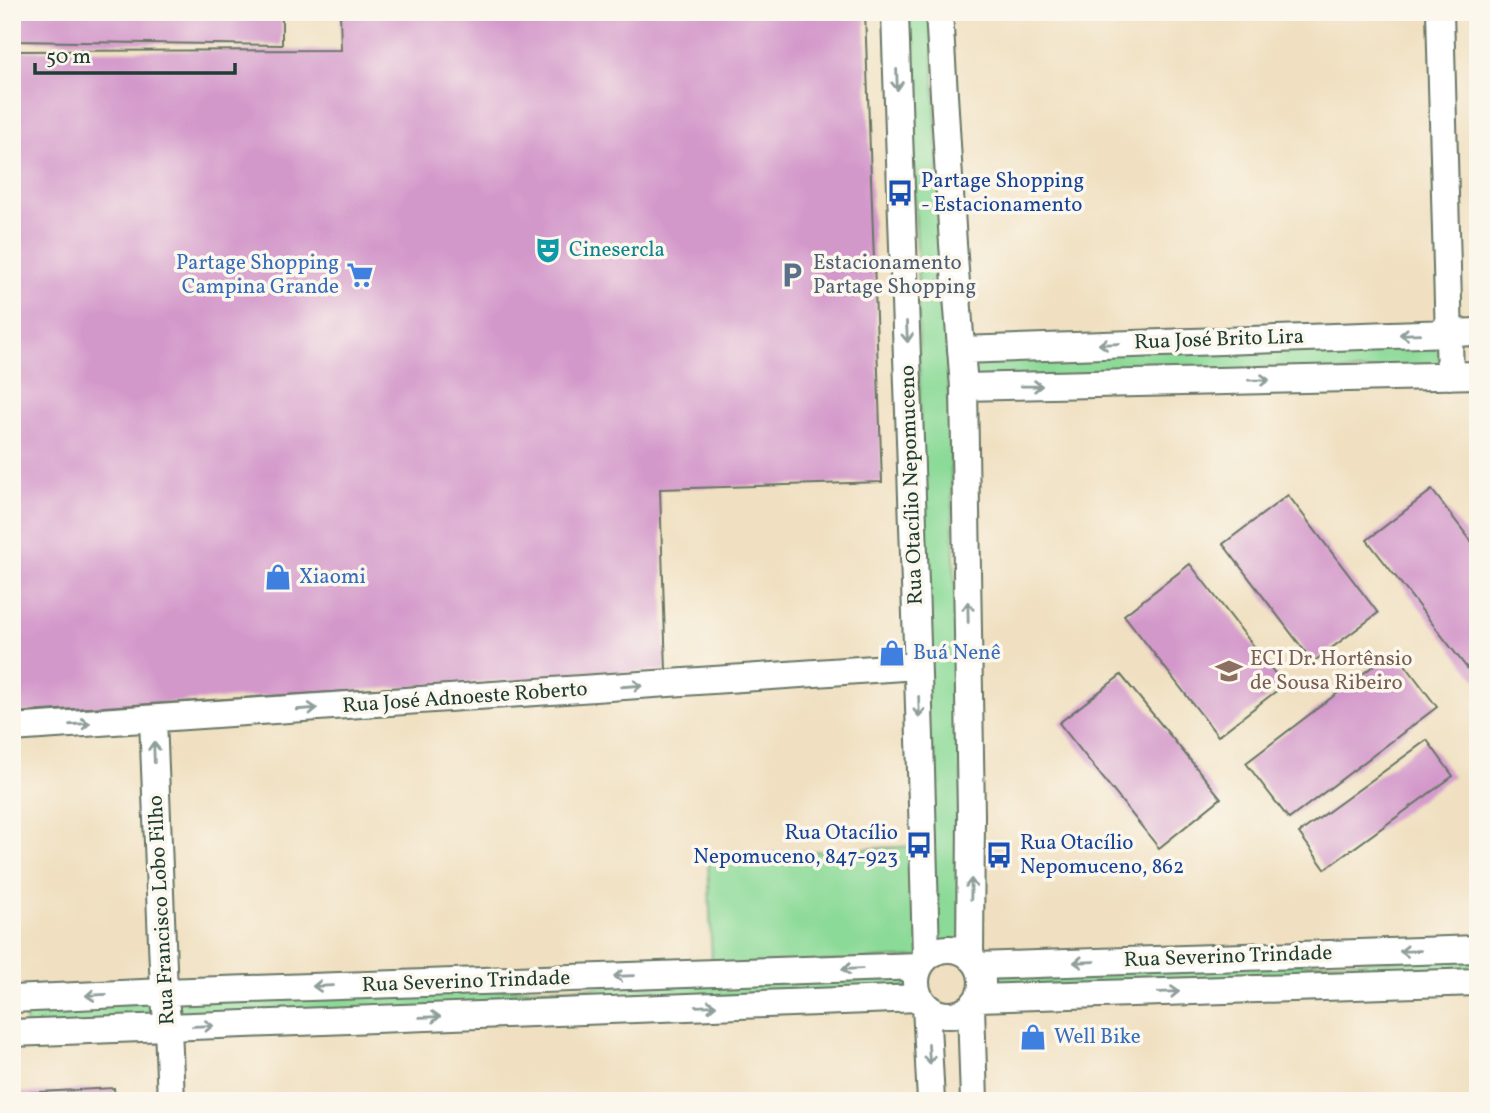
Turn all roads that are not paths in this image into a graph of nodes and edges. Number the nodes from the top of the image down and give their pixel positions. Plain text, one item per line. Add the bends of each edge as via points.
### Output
1 (895, 12) edge
2 (939, 12) edge
3 (1440, 12) edge
4 (1448, 332) junction
5 (1478, 332) edge
6 (961, 350) junction
7 (1478, 375) edge
8 (1450, 376) junction
9 (964, 387) junction
10 (917, 666) junction
11 (153, 719) junction
12 (12, 728) edge
13 (1478, 949) edge
14 (974, 961) junction
15 (923, 962) junction
16 (1478, 982) edge
17 (164, 992) junction
18 (15, 998) edge
19 (923, 1002) junction
20 (975, 1003) junction
21 (168, 1027) junction
22 (17, 1033) edge
23 (171, 1101) edge
24 (931, 1101) edge
25 (974, 1101) edge

1 -> 10 street, Rua Otacílio Nepomuceno
2 - 6 street
3 - 4 street
4 - 5 street, Rua José Brito Lira
4 -> 6 street, Rua José Brito Lira
4 - 8 street
6 - 9 street
7 - 8 street, Rua José Brito Lira
9 -> 8 street, Rua José Brito Lira
14 -> 9 street
11 -> 10 street, Rua José Adnoeste Roberto
10 -> 15 street, Rua Otacílio Nepomuceno
12 -> 11 street, Rua José Adnoeste Roberto
17 -> 11 street, Rua Francisco Lobo Filho
13 -> 14 street, Rua Severino Trindade
14 - 15 street via 953,949 934,952
14 - 20 street via 982,988
15 -> 17 street, Rua Severino Trindade
15 - 19 street via 916,977
20 -> 16 street, Rua Severino Trindade
17 -> 18 street, Rua Severino Trindade
17 - 21 street, Rua Francisco Lobo Filho
18 - 22 street
19 - 20 street via 934,1012 953,1016
21 -> 19 street, Rua Severino Trindade
19 -> 24 street
20 - 25 street
21 - 22 street, Rua Severino Trindade
21 - 23 street, Rua Francisco Lobo Filho

